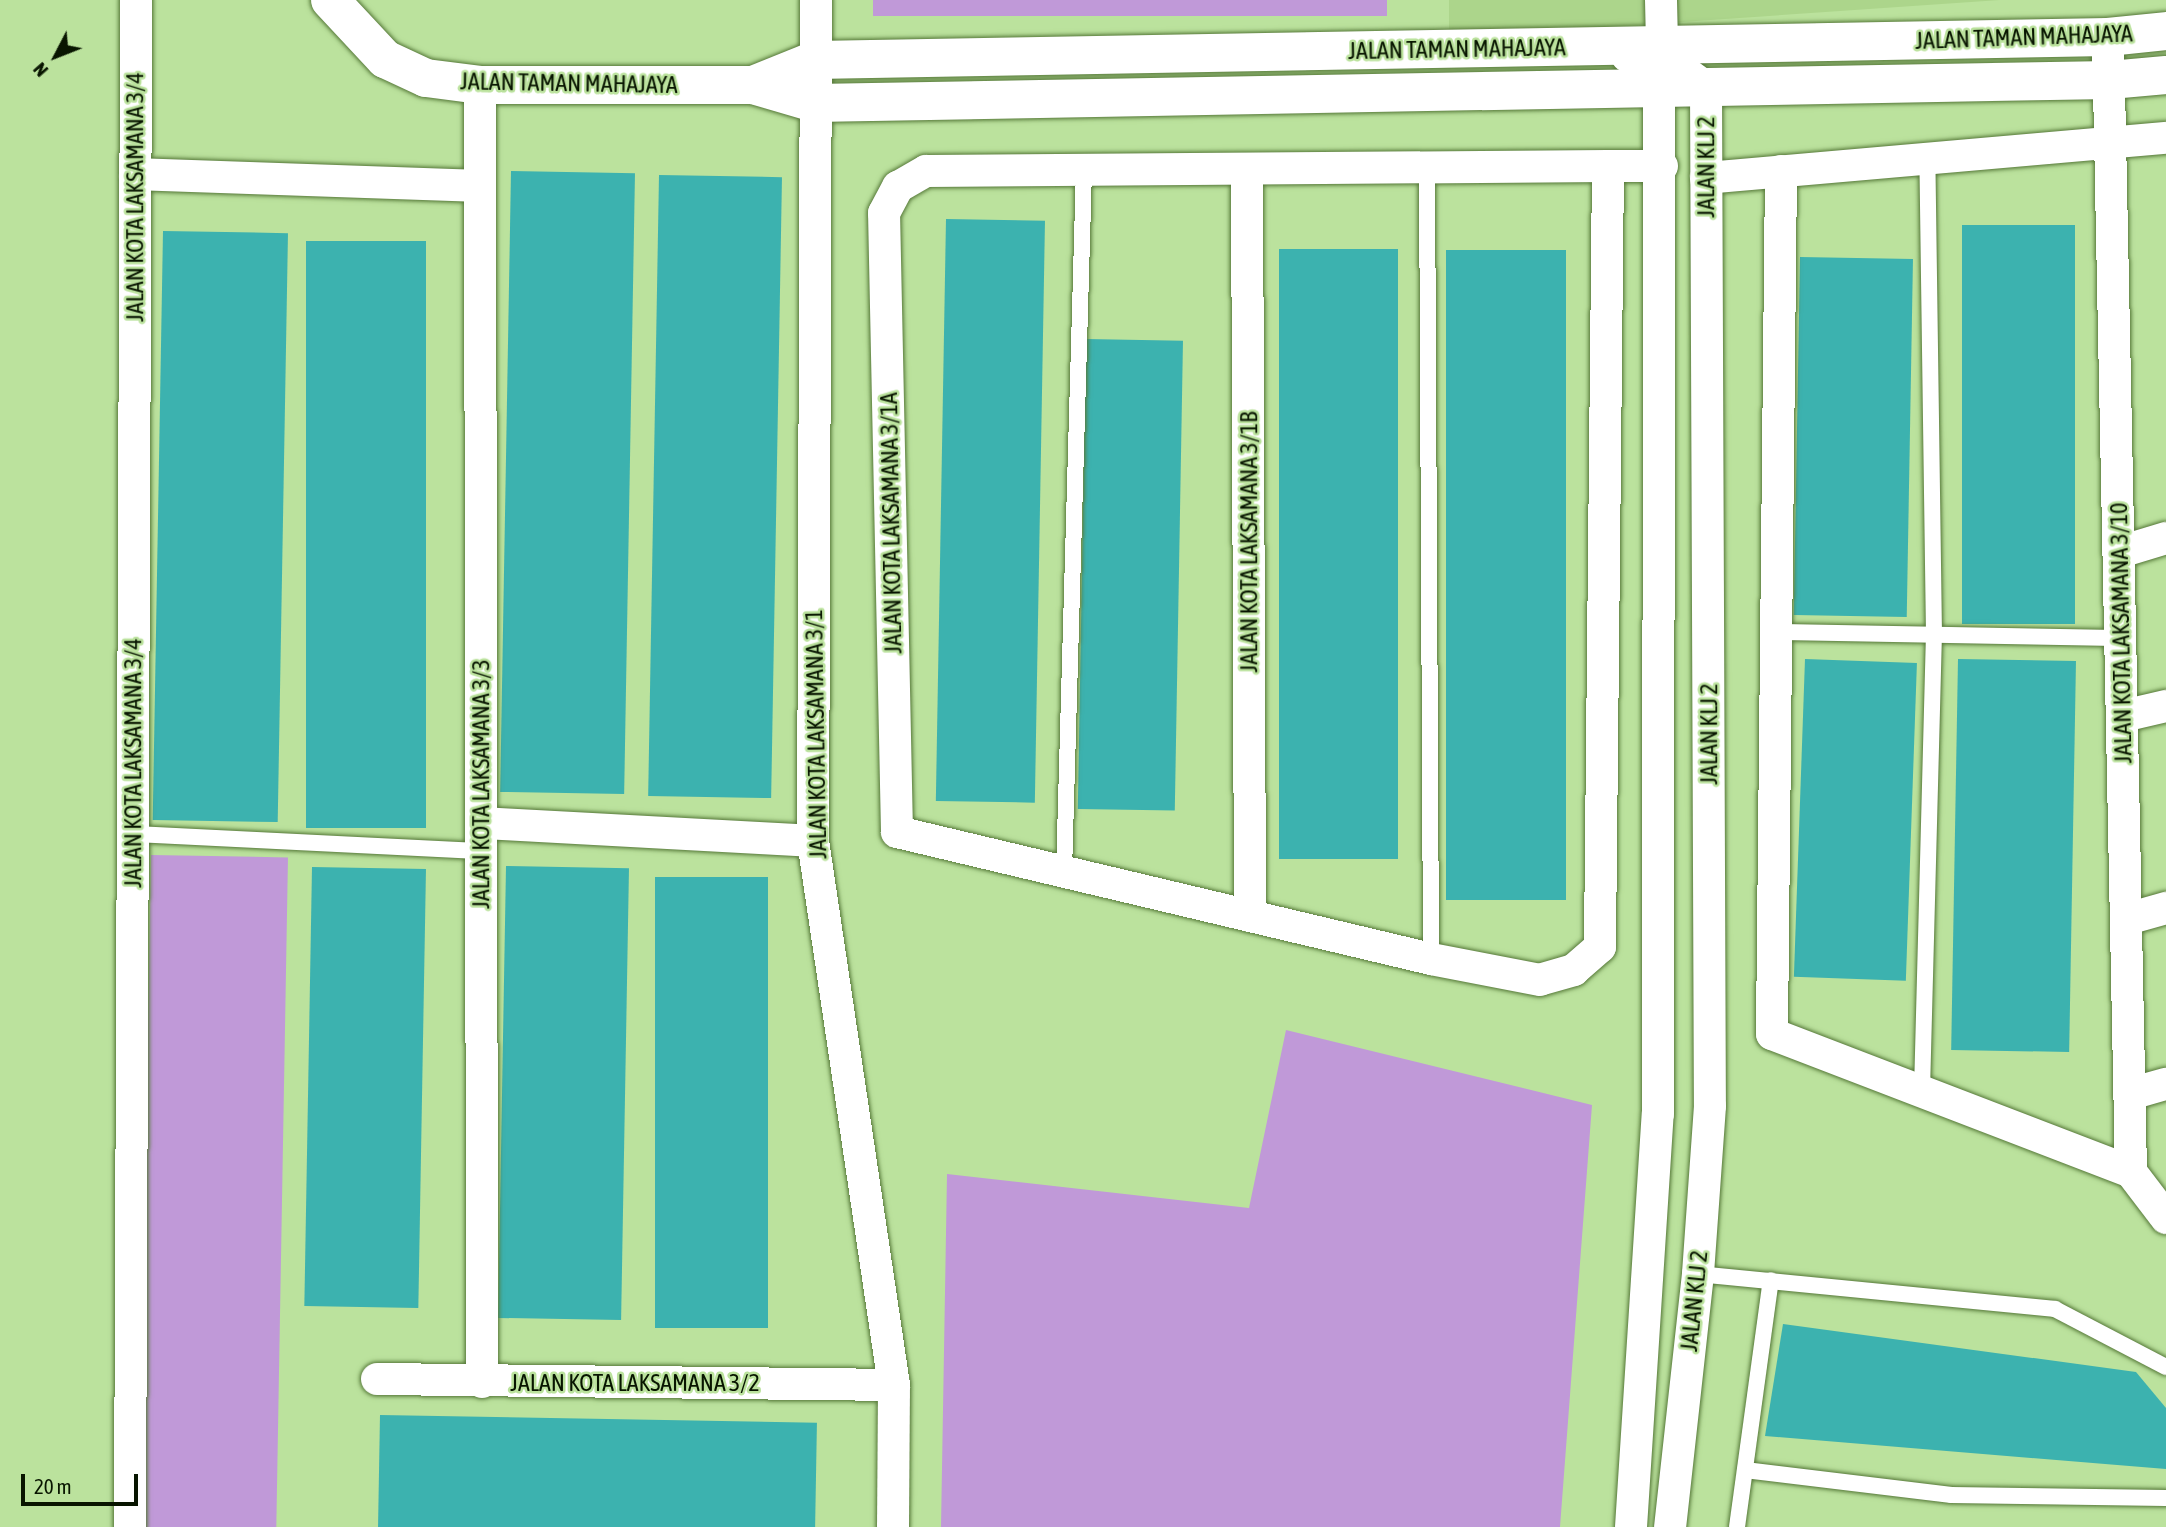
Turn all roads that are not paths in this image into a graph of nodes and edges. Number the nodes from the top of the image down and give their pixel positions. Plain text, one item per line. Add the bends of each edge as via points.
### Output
1 (136, 0) edge
2 (330, 0) edge
3 (816, 0) edge
4 (1661, 0) edge
5 (2166, 31) edge
6 (2108, 37) junction
7 (815, 60) junction
8 (1676, 72) junction
9 (2166, 75) edge
10 (2110, 80) junction
11 (480, 85) junction
12 (753, 85) junction
13 (814, 103) junction
14 (2166, 138) edge
15 (2112, 142) junction
16 (1927, 158) junction
17 (1608, 166) junction
18 (1662, 166) junction
19 (1427, 167) junction
20 (1247, 169) junction
21 (1084, 170) junction
22 (1781, 171) junction
23 (135, 174) junction
24 (1706, 178) junction
25 (480, 186) junction
26 (2166, 538) edge
27 (2120, 552) junction
28 (1776, 632) junction
29 (1934, 635) junction
30 (2122, 638) junction
31 (2166, 706) edge
32 (2123, 716) junction
33 (133, 834) junction
34 (482, 837) junction
35 (813, 841) junction
36 (1064, 872) junction
37 (2166, 908) edge
38 (1250, 916) junction
39 (2127, 919) junction
40 (1432, 959) junction
41 (2166, 1084) edge
42 (1922, 1091) junction
43 (2130, 1094) junction
44 (2131, 1172) junction
45 (2166, 1218) edge
46 (1698, 1274) junction
47 (1771, 1280) junction
48 (2166, 1367) edge
49 (377, 1379) dead end
50 (482, 1382) junction
51 (894, 1385) junction
52 (1745, 1470) junction
53 (2166, 1498) edge
54 (130, 1527) edge
55 (893, 1527) edge
56 (1631, 1527) edge
57 (1670, 1527) edge
58 (1737, 1527) edge

1 - 23 street, JALAN KOTA LAKSAMANA 3/4
2 - 11 street, JALAN TAMAN MAHAJAYA via 385,59 426,78
3 - 7 street, JALAN KOTA LAKSAMANA 3/1
4 - 8 street
5 - 6 street, JALAN TAMAN MAHAJAYA
6 - 8 street, JALAN TAMAN MAHAJAYA via 1774,43
6 - 10 street, JALAN KOTA LAKSAMANA 3/10
7 - 8 street, JALAN TAMAN MAHAJAYA via 1567,47
7 - 12 street, JALAN TAMAN MAHAJAYA
7 - 13 street, JALAN KOTA LAKSAMANA 3/1
8 - 10 street, JALAN TAMAN MAHAJAYA
8 - 13 street, JALAN TAMAN MAHAJAYA
8 - 18 street, JALAN KLJ 2
8 - 24 street, JALAN KLJ 2
9 - 10 street, JALAN TAMAN MAHAJAYA
10 - 15 street, JALAN KOTA LAKSAMANA 3/10
11 - 12 street, JALAN TAMAN MAHAJAYA
11 - 25 street, JALAN KOTA LAKSAMANA 3/3
12 - 13 street, JALAN TAMAN MAHAJAYA
13 - 35 street, JALAN KOTA LAKSAMANA 3/1
14 - 15 street
15 - 16 street
15 - 27 street, JALAN KOTA LAKSAMANA 3/10
16 - 22 street
16 - 29 lane
17 - 18 street
17 - 19 street
17 - 40 street via 1600,947 1574,970 1540,980
18 - 56 street, JALAN KLJ 2 via 1658,1114
19 - 20 street
19 - 40 lane
20 - 21 street
20 - 38 street, JALAN KOTA LAKSAMANA 3/1B
21 - 36 lane
21 - 36 street, JALAN KOTA LAKSAMANA 3/1A via 926,171 898,187 884,213 897,832
22 - 24 street
22 - 28 street
23 - 25 street
23 - 33 street, JALAN KOTA LAKSAMANA 3/4
24 - 46 street, JALAN KLJ 2 via 1710,1106
25 - 34 street, JALAN KOTA LAKSAMANA 3/3
26 - 27 street
27 - 30 street, JALAN KOTA LAKSAMANA 3/10
28 - 29 lane
28 - 42 street via 1772,1034
29 - 30 lane
29 - 42 lane
30 - 32 street, JALAN KOTA LAKSAMANA 3/10
31 - 32 street
32 - 39 street, JALAN KOTA LAKSAMANA 3/10
33 - 34 lane
33 - 54 street, JALAN KOTA LAKSAMANA 3/4
34 - 35 street
34 - 50 street, JALAN KOTA LAKSAMANA 3/3
35 - 51 street, JALAN KOTA LAKSAMANA 3/1
36 - 38 street
37 - 39 street
38 - 40 street
39 - 43 street, JALAN KOTA LAKSAMANA 3/10
41 - 43 street
42 - 44 street
43 - 44 street, JALAN KOTA LAKSAMANA 3/10
44 - 45 street
46 - 47 lane
46 - 57 street, JALAN KLJ 2
47 - 48 lane via 2055,1309
47 - 52 lane
49 - 50 street, JALAN KOTA LAKSAMANA 3/2
50 - 51 street, JALAN KOTA LAKSAMANA 3/2
51 - 55 street, JALAN KOTA LAKSAMANA 3/1
52 - 53 lane via 1951,1495
52 - 58 lane

